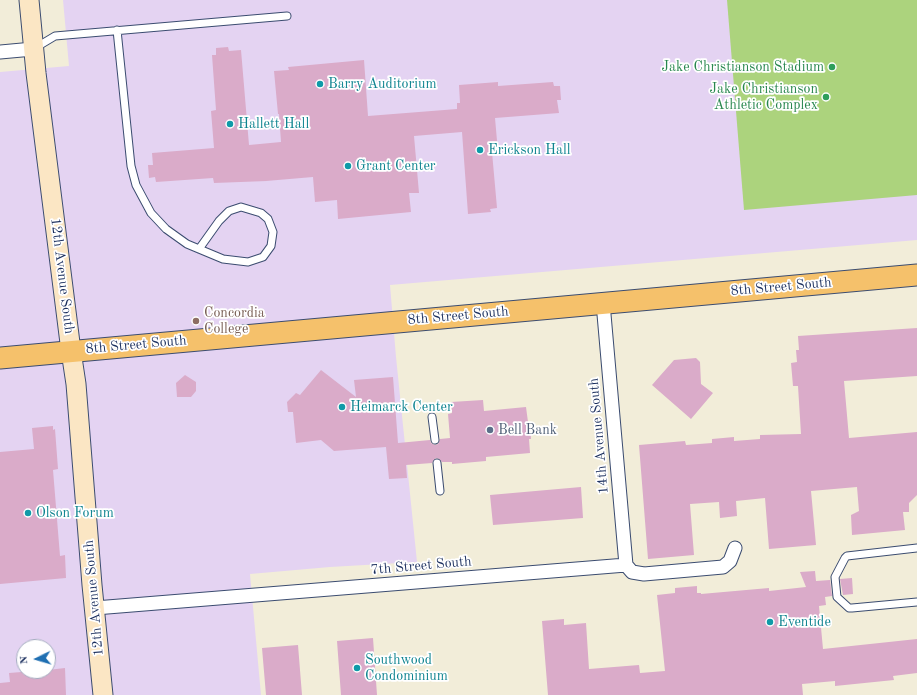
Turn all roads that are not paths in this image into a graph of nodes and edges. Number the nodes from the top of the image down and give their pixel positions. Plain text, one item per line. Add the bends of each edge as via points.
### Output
1 (29, 0) edge
2 (287, 16) dead end
3 (117, 30) junction
4 (33, 49) junction
5 (0, 52) edge
6 (198, 249) junction
7 (917, 275) edge
8 (603, 303) junction
9 (71, 351) junction
10 (0, 358) edge
11 (432, 417) dead end
12 (435, 440) dead end
13 (437, 463) dead end
14 (440, 490) dead end
15 (735, 548) dead end
16 (917, 548) edge
17 (626, 566) junction
18 (917, 602) edge
19 (95, 608) junction
20 (103, 695) edge

1 - 4 street, 12th Avenue South
2 - 3 lane
3 - 4 lane via 55,36
3 - 6 lane via 131,166 136,185 151,213 166,230
4 - 5 street
4 - 9 street, 12th Avenue South
6 - 6 lane via 223,259 248,262 263,257 271,246 273,232 268,219 260,213 241,207 229,211
7 - 8 main road, 8th Street South
8 - 9 main road, 8th Street South
8 - 17 street, 14th Avenue South
9 - 10 main road, 8th Street South
9 - 19 street, 12th Avenue South
11 - 12 lane
13 - 14 lane
15 - 17 street, 7th Street South via 730,561 723,567 644,574 632,572
16 - 18 lane via 847,556 835,577 837,597 849,608
17 - 19 street, 7th Street South
19 - 20 street, 12th Avenue South

